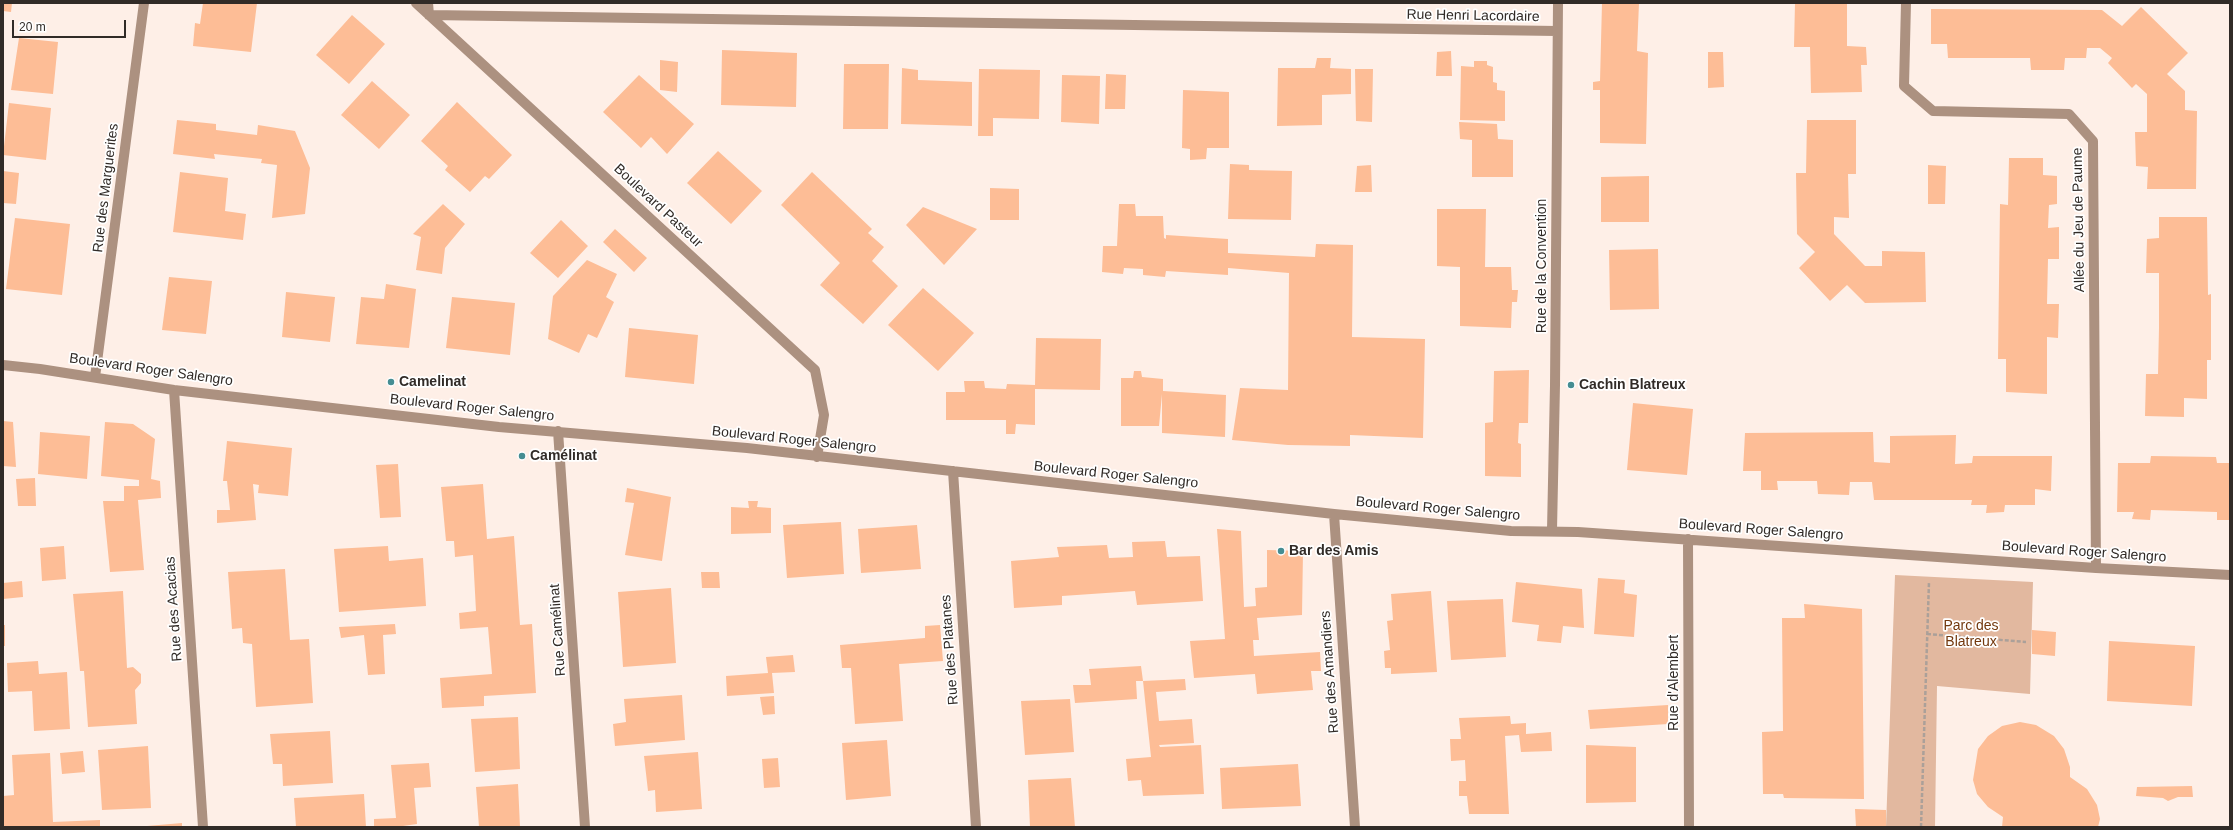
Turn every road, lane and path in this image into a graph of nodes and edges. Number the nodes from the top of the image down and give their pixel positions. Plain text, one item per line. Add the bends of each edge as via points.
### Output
1 (144, 3) edge
2 (416, 3) edge
3 (428, 3) edge
4 (1558, 3) edge
5 (1906, 3) edge
6 (428, 15) junction
7 (1557, 31) junction
8 (3, 365) edge
9 (95, 377) junction
10 (174, 390) junction
11 (558, 431) junction
12 (817, 457) junction
13 (953, 471) junction
14 (1334, 514) junction
15 (1552, 530) junction
16 (1688, 539) junction
17 (1931, 556) junction
18 (2096, 568) junction
19 (2230, 575) edge
20 (1927, 634) junction
21 (2026, 642) dead end
22 (203, 827) edge
23 (585, 827) edge
24 (976, 827) edge
25 (1355, 827) edge
26 (1689, 827) edge
27 (1921, 827) edge

1 - 9 street, Rue des Marguerites
2 - 6 street, Boulevard Pasteur
3 - 6 street
4 - 7 street, Rue de la Convention
5 - 18 street, Allée du Jeu de Paume via 1904,86 1933,111 2069,114 2092,141
6 - 7 street, Rue Henri Lacordaire
6 - 12 street, Boulevard Pasteur via 815,370 824,415
7 - 15 street, Rue de la Convention via 1556,385
8 - 9 street, Boulevard Roger Salengro
9 - 10 street, Boulevard Roger Salengro
10 - 11 street, Boulevard Roger Salengro via 500,427
10 - 22 street, Rue des Acacias
11 - 12 street, Boulevard Roger Salengro
11 - 23 street, Rue Camélinat
12 - 13 street, Boulevard Roger Salengro
13 - 14 street, Boulevard Roger Salengro
13 - 24 street, Rue des Platanes
14 - 15 street, Boulevard Roger Salengro via 1511,531
14 - 25 street, Rue des Amandiers
15 - 16 street, Boulevard Roger Salengro
16 - 17 street, Boulevard Roger Salengro
16 - 26 street, Rue d'Alembert
17 - 18 street, Boulevard Roger Salengro
17 - 20 path
18 - 19 street, Boulevard Roger Salengro
20 - 21 path
20 - 27 path

